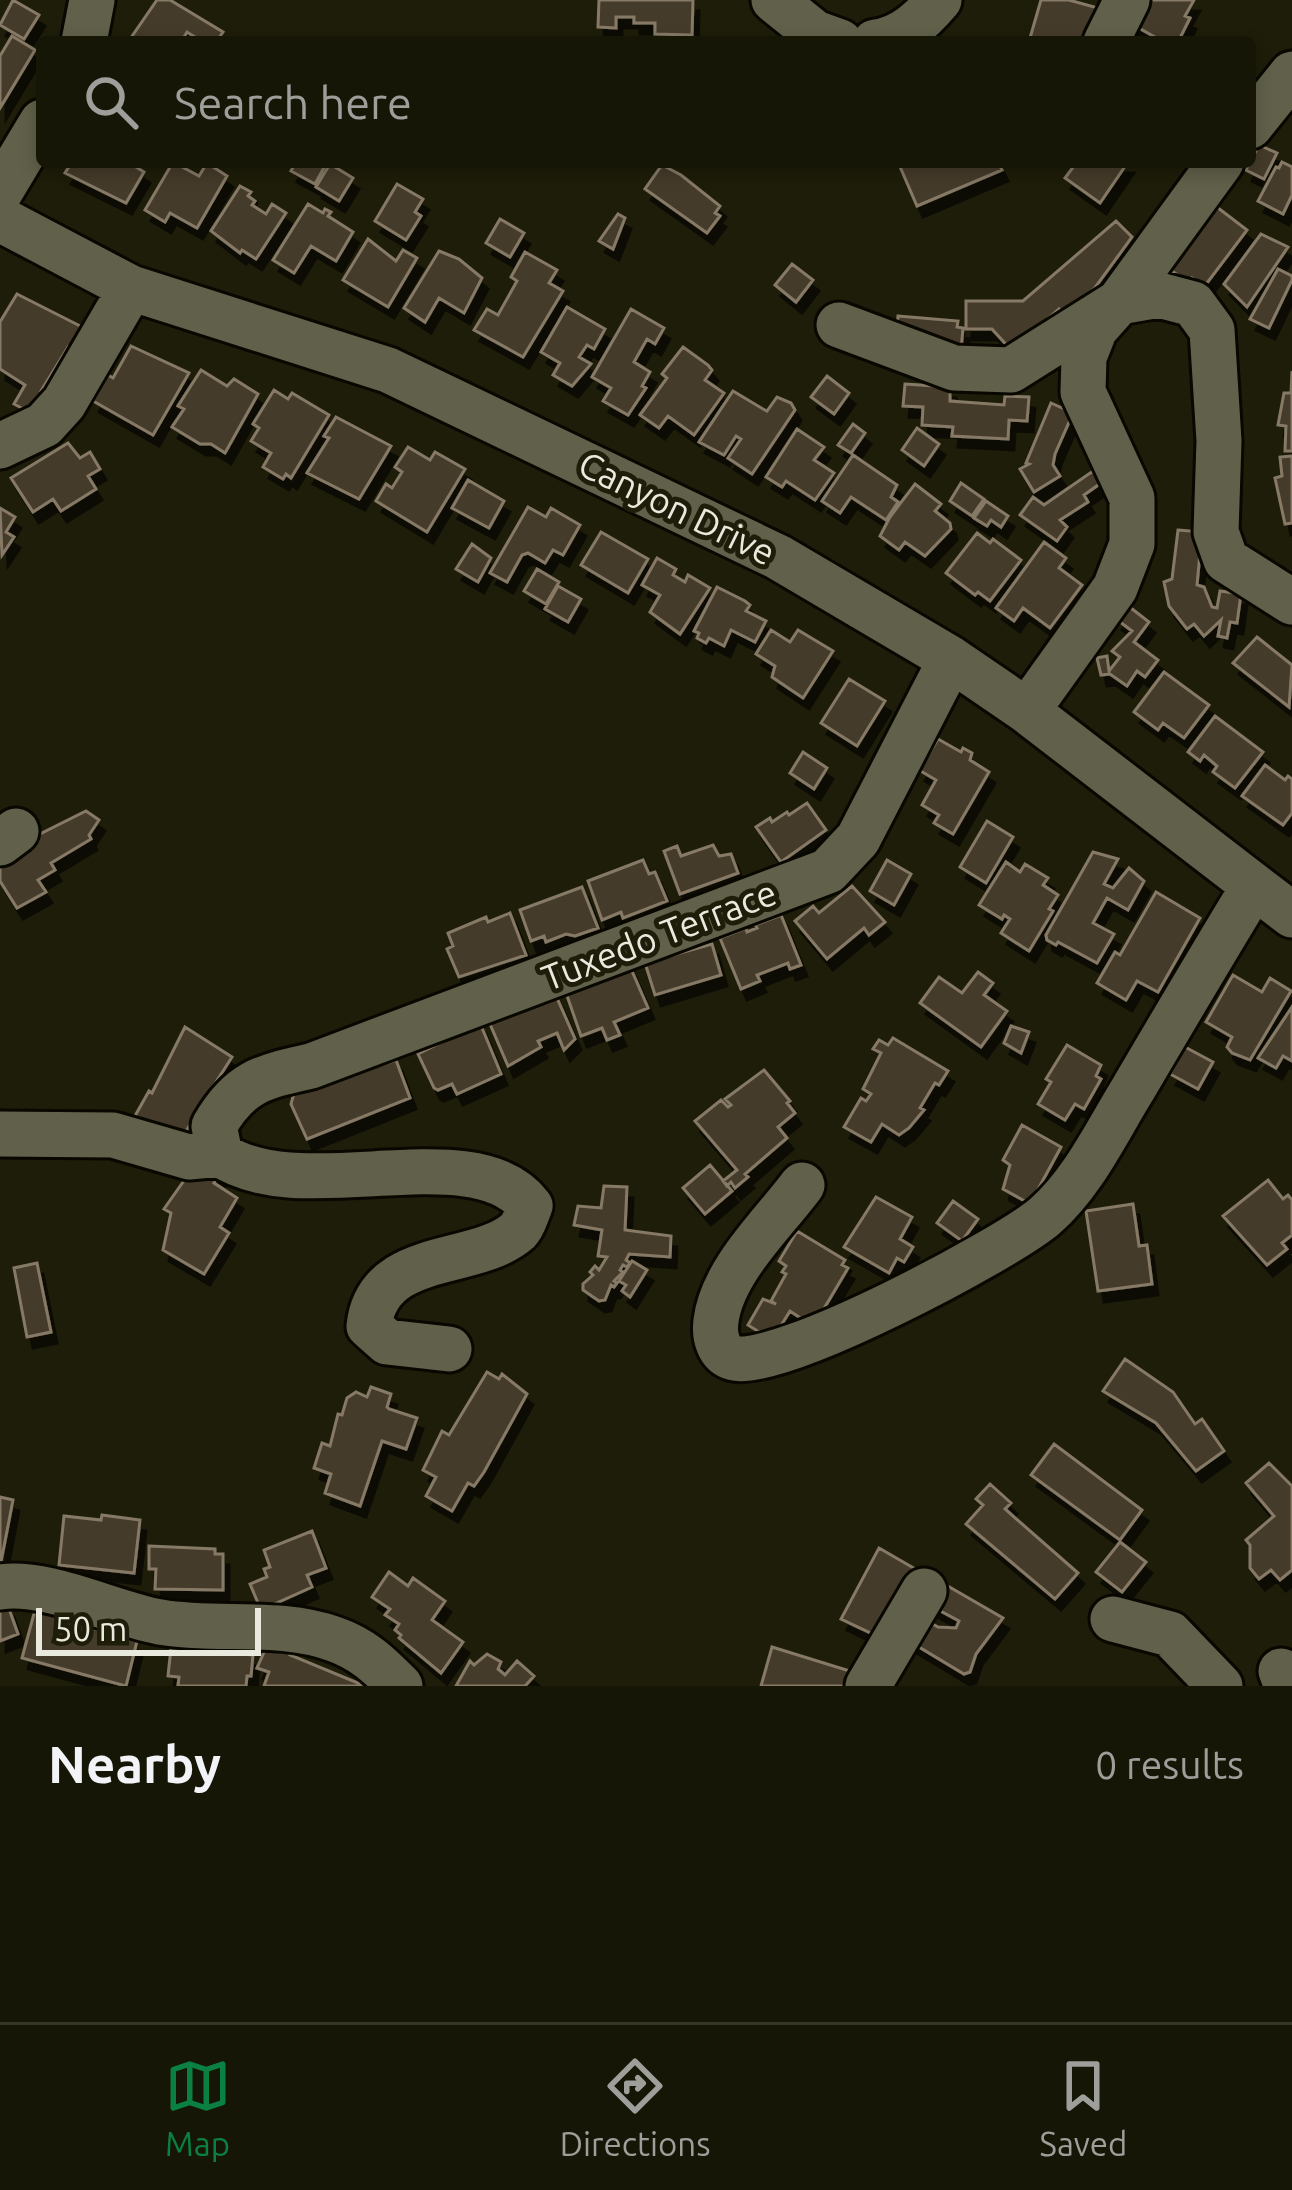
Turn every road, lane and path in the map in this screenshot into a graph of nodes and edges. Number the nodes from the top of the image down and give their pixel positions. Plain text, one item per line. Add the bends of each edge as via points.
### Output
1 (92, 0) edge
2 (774, 0) edge
3 (939, 0) edge
4 (1127, 0) edge
5 (85, 36) edge
6 (820, 36) edge
7 (896, 36) edge
8 (1109, 36) edge
9 (1292, 74) edge
10 (1256, 119) edge
11 (36, 132) edge
12 (1217, 168) edge
13 (0, 192) edge
14 (0, 219) edge
15 (131, 288) junction
16 (1120, 302) junction
17 (839, 325) dead end
18 (0, 446) edge
19 (1292, 602) edge
20 (950, 658) junction
21 (1027, 711) junction
22 (1254, 886) junction
23 (1292, 915) edge
24 (0, 1134) edge
25 (220, 1154) junction
26 (802, 1185) dead end
27 (448, 1349) dead end
28 (0, 1587) edge
29 (924, 1591) dead end
30 (1113, 1618) dead end
31 (400, 1686) edge
32 (868, 1686) edge
33 (1220, 1686) edge

1 - 5 street
2 - 6 street
3 - 7 street
4 - 8 street
9 - 10 street
11 - 13 street
12 - 16 street
14 - 15 street, Canyon Drive
15 - 18 street via 64,403 44,425
15 - 20 street, Canyon Drive via 388,370 463,403 778,557
16 - 17 street via 1011,370 954,368
16 - 19 street via 1159,295 1193,304 1212,330 1216,532 1226,560
16 - 21 street via 1095,329 1083,392 1132,498 1132,544 1115,588
20 - 21 street, Canyon Drive
20 - 25 street, Tuxedo Terrace via 858,839 828,871 310,1066 257,1078 228,1101 214,1126
21 - 22 street, Canyon Drive
22 - 23 street, Canyon Drive
22 - 26 street via 1092,1156 1048,1213 878,1310 801,1344 731,1358 716,1336 728,1283
24 - 25 street via 113,1135 189,1157
25 - 27 street via 270,1175 448,1173 518,1190 530,1206 521,1229 393,1281 372,1301 369,1326 387,1342
28 - 31 street via 43,1588 163,1622 305,1631 366,1652
29 - 32 street
30 - 33 street via 1170,1634

